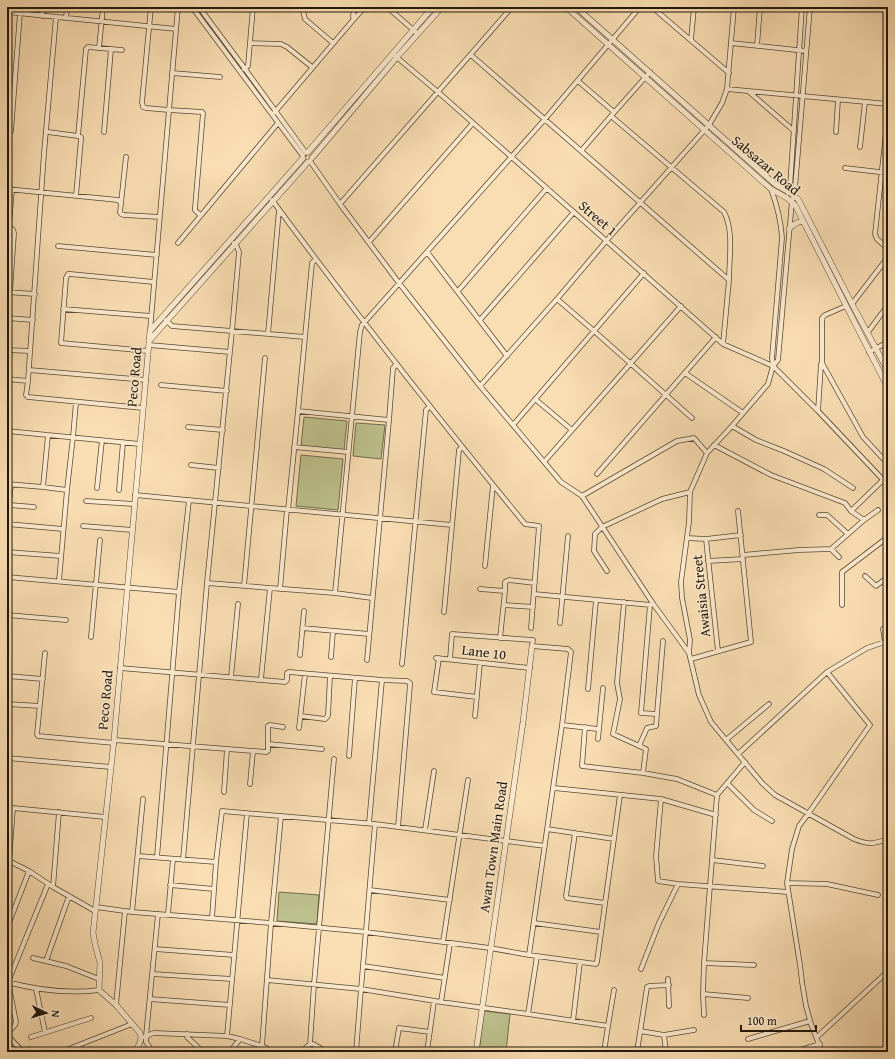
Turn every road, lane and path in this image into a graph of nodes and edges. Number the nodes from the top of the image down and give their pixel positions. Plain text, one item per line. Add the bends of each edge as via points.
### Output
1 (8, 7) edge
2 (43, 7) edge
3 (67, 7) edge
4 (103, 7) edge
5 (151, 7) edge
6 (178, 7) edge
7 (192, 7) edge
8 (199, 7) edge
9 (253, 7) edge
10 (304, 7) edge
11 (354, 7) edge
12 (365, 7) edge
13 (387, 7) edge
14 (434, 7) edge
15 (442, 7) edge
16 (512, 7) edge
17 (566, 7) edge
18 (576, 7) edge
19 (640, 7) edge
20 (652, 7) edge
21 (694, 7) edge
22 (734, 7) edge
23 (760, 7) edge
24 (802, 7) edge
25 (810, 7) edge
26 (7, 12) edge
27 (20, 14) junction
28 (42, 16) junction
29 (56, 17) junction
30 (66, 18) junction
31 (354, 19) junction
32 (102, 22) junction
33 (150, 26) junction
34 (176, 29) junction
35 (416, 32) junction
36 (690, 40) junction
37 (611, 42) junction
38 (250, 43) junction
39 (333, 43) junction
40 (731, 43) junction
41 (757, 46) junction
42 (99, 48) junction
43 (111, 49) junction
44 (122, 50) dead end
45 (799, 50) junction
46 (806, 51) junction
47 (471, 55) junction
48 (395, 56) junction
49 (312, 67) junction
50 (245, 69) junction
51 (240, 72) junction
52 (650, 72) junction
53 (172, 73) junction
54 (729, 73) junction
55 (220, 77) dead end
56 (646, 77) junction
57 (578, 81) junction
58 (727, 89) junction
59 (748, 91) junction
60 (438, 92) junction
61 (796, 96) junction
62 (802, 96) junction
63 (838, 100) junction
64 (864, 102) junction
65 (888, 104) edge
66 (169, 110) junction
67 (274, 113) junction
68 (612, 114) junction
69 (888, 114) edge
70 (545, 119) junction
71 (473, 122) junction
72 (278, 123) junction
73 (707, 127) junction
74 (794, 131) junction
75 (48, 132) dead end
76 (104, 132) dead end
77 (836, 132) dead end
78 (7, 136) edge
79 (78, 136) junction
80 (860, 147) dead end
81 (581, 151) junction
82 (512, 156) junction
83 (126, 157) dead end
84 (307, 157) junction
85 (671, 168) junction
86 (845, 168) dead end
87 (882, 172) junction
88 (888, 173) edge
89 (547, 188) junction
90 (7, 189) edge
91 (12, 189) junction
92 (771, 189) junction
93 (42, 192) junction
94 (76, 196) junction
95 (270, 196) junction
96 (790, 197) junction
97 (273, 201) junction
98 (120, 202) junction
99 (640, 203) junction
100 (340, 204) junction
101 (279, 209) junction
102 (574, 212) junction
103 (200, 215) junction
104 (160, 217) junction
105 (803, 221) junction
106 (789, 229) junction
107 (607, 240) junction
108 (233, 242) junction
109 (370, 242) junction
110 (178, 243) dead end
111 (58, 246) dead end
112 (888, 249) edge
113 (427, 252) junction
114 (157, 255) junction
115 (888, 257) edge
116 (316, 259) junction
117 (9, 266) edge
118 (644, 273) junction
119 (729, 280) junction
120 (154, 282) junction
121 (399, 283) junction
122 (458, 291) junction
123 (8, 292) edge
124 (35, 294) junction
125 (557, 300) junction
126 (852, 304) junction
127 (888, 305) edge
128 (681, 306) junction
129 (846, 306) junction
130 (63, 309) junction
131 (151, 316) junction
132 (162, 317) junction
133 (7, 318) edge
134 (33, 320) junction
135 (480, 320) junction
136 (167, 321) junction
137 (365, 322) junction
138 (232, 331) junction
139 (594, 331) junction
140 (150, 332) junction
141 (868, 332) junction
142 (268, 334) junction
143 (305, 337) junction
144 (716, 337) junction
145 (888, 342) edge
146 (723, 344) junction
147 (149, 345) junction
148 (876, 348) junction
149 (7, 350) edge
150 (30, 351) junction
151 (230, 352) junction
152 (869, 352) junction
153 (507, 356) junction
154 (265, 358) dead end
155 (630, 363) junction
156 (822, 363) junction
157 (397, 364) junction
158 (773, 366) junction
159 (29, 370) junction
160 (888, 371) edge
161 (685, 373) junction
162 (886, 378) edge
163 (7, 379) edge
164 (146, 380) junction
165 (28, 381) junction
166 (161, 385) dead end
167 (480, 386) junction
168 (888, 388) edge
169 (227, 391) junction
170 (666, 395) junction
171 (534, 399) junction
172 (76, 402) junction
173 (430, 406) junction
174 (143, 408) junction
175 (298, 411) junction
176 (818, 411) junction
177 (743, 413) junction
178 (352, 417) junction
179 (692, 418) dead end
180 (389, 420) junction
181 (512, 425) junction
182 (732, 426) junction
183 (188, 427) dead end
184 (223, 430) junction
185 (572, 430) junction
186 (7, 431) edge
187 (48, 435) junction
188 (73, 437) junction
189 (102, 440) junction
190 (123, 442) junction
191 (140, 444) junction
192 (714, 445) junction
193 (294, 447) junction
194 (462, 447) junction
195 (348, 452) junction
196 (707, 453) junction
197 (544, 462) junction
198 (888, 464) edge
199 (191, 466) dead end
200 (219, 468) junction
201 (597, 474) dead end
202 (883, 480) junction
203 (9, 484) edge
204 (493, 484) junction
205 (888, 485) edge
206 (43, 487) junction
207 (97, 488) dead end
208 (853, 488) dead end
209 (67, 490) junction
210 (119, 490) dead end
211 (690, 492) junction
212 (135, 495) junction
213 (582, 496) junction
214 (189, 500) junction
215 (86, 501) dead end
216 (216, 503) junction
217 (134, 504) junction
218 (9, 505) junction
219 (252, 506) junction
220 (34, 507) dead end
221 (288, 510) junction
222 (878, 510) dead end
223 (738, 511) dead end
224 (851, 511) junction
225 (342, 514) junction
226 (819, 514) dead end
227 (379, 518) junction
228 (864, 520) junction
229 (415, 522) junction
230 (7, 525) edge
231 (452, 525) junction
232 (83, 526) dead end
233 (602, 527) junction
234 (63, 529) junction
235 (132, 530) junction
236 (848, 534) junction
237 (741, 535) junction
238 (568, 536) dead end
239 (888, 536) edge
240 (687, 538) junction
241 (706, 539) junction
242 (100, 540) dead end
243 (831, 549) junction
244 (7, 552) edge
245 (61, 556) junction
246 (743, 557) junction
247 (839, 557) dead end
248 (708, 560) junction
249 (485, 566) dead end
250 (607, 571) dead end
251 (865, 576) dead end
252 (7, 577) edge
253 (888, 577) edge
254 (59, 581) junction
255 (208, 583) junction
256 (535, 583) junction
257 (96, 585) junction
258 (244, 586) junction
259 (127, 588) junction
260 (270, 588) junction
261 (280, 589) junction
262 (480, 589) dead end
263 (505, 591) junction
264 (179, 592) junction
265 (334, 593) junction
266 (534, 594) junction
267 (563, 596) junction
268 (372, 598) junction
269 (596, 600) junction
270 (624, 602) junction
271 (238, 604) dead end
272 (504, 605) junction
273 (652, 605) junction
274 (842, 605) dead end
275 (533, 607) junction
276 (304, 611) dead end
277 (444, 612) dead end
278 (7, 615) edge
279 (66, 620) dead end
280 (560, 623) dead end
281 (302, 628) junction
282 (531, 628) dead end
283 (888, 628) edge
284 (333, 631) junction
285 (369, 634) junction
286 (91, 637) dead end
287 (500, 638) junction
288 (663, 642) dead end
289 (532, 646) junction
290 (718, 651) junction
291 (45, 654) dead end
292 (689, 654) junction
293 (300, 655) dead end
294 (331, 657) dead end
295 (450, 659) junction
296 (691, 659) junction
297 (367, 660) dead end
298 (480, 663) junction
299 (402, 664) dead end
300 (120, 668) junction
301 (530, 668) junction
302 (827, 672) junction
303 (173, 673) junction
304 (305, 674) junction
305 (199, 675) junction
306 (7, 676) edge
307 (330, 676) junction
308 (232, 677) junction
309 (355, 678) junction
310 (43, 679) junction
311 (261, 679) junction
312 (382, 680) junction
313 (603, 688) dead end
314 (588, 689) dead end
315 (477, 698) junction
316 (7, 704) edge
317 (769, 704) dead end
318 (40, 706) junction
319 (657, 714) junction
320 (301, 716) junction
321 (475, 716) dead end
322 (562, 725) junction
323 (283, 727) dead end
324 (585, 727) junction
325 (299, 728) dead end
326 (598, 729) junction
327 (598, 739) dead end
328 (726, 740) junction
329 (114, 742) junction
330 (167, 744) junction
331 (268, 744) junction
332 (639, 746) junction
333 (193, 747) junction
334 (227, 749) junction
335 (322, 749) dead end
336 (253, 751) junction
337 (738, 754) junction
338 (349, 756) dead end
339 (7, 758) edge
340 (334, 759) dead end
341 (745, 762) junction
342 (111, 767) junction
343 (434, 771) dead end
344 (643, 773) junction
345 (468, 780) dead end
346 (727, 783) junction
347 (250, 784) dead end
348 (554, 788) junction
349 (224, 792) dead end
350 (620, 795) junction
351 (717, 796) junction
352 (143, 799) dead end
353 (661, 799) junction
354 (7, 806) edge
355 (13, 808) junction
356 (59, 812) junction
357 (247, 813) junction
358 (808, 814) junction
359 (716, 815) junction
360 (281, 816) junction
361 (105, 817) junction
362 (328, 819) junction
363 (772, 821) dead end
364 (369, 823) junction
365 (375, 824) junction
366 (398, 827) junction
367 (547, 829) junction
368 (425, 830) junction
369 (575, 833) junction
370 (460, 835) junction
371 (614, 839) junction
372 (888, 839) edge
373 (506, 841) junction
374 (545, 846) junction
375 (138, 856) junction
376 (157, 857) junction
377 (173, 859) junction
378 (183, 860) junction
379 (712, 860) junction
380 (216, 862) junction
381 (8, 863) edge
382 (763, 866) dead end
383 (29, 871) junction
384 (787, 883) junction
385 (48, 884) junction
386 (678, 884) junction
387 (170, 885) junction
388 (710, 886) junction
389 (53, 887) junction
390 (214, 889) junction
391 (370, 890) junction
392 (788, 892) junction
393 (878, 894) dead end
394 (69, 896) junction
395 (450, 900) junction
396 (605, 903) junction
397 (95, 909) junction
398 (125, 911) junction
399 (132, 912) junction
400 (158, 914) junction
401 (168, 914) junction
402 (212, 918) junction
403 (237, 920) junction
404 (271, 923) junction
405 (534, 923) junction
406 (319, 927) junction
407 (7, 928) edge
408 (366, 932) junction
409 (601, 932) junction
410 (443, 942) junction
411 (450, 943) junction
412 (490, 948) junction
413 (154, 949) junction
414 (234, 955) junction
415 (529, 955) junction
416 (537, 956) junction
417 (33, 958) dead end
418 (46, 961) junction
419 (580, 962) junction
420 (704, 963) junction
421 (754, 965) dead end
422 (363, 966) junction
423 (641, 969) dead end
424 (152, 974) junction
425 (885, 974) dead end
426 (445, 978) junction
427 (99, 979) junction
428 (232, 979) junction
429 (668, 979) dead end
430 (267, 980) junction
431 (8, 982) edge
432 (314, 984) junction
433 (668, 985) junction
434 (36, 989) junction
435 (361, 989) junction
436 (99, 990) junction
437 (614, 990) dead end
438 (703, 994) junction
439 (748, 998) dead end
440 (150, 999) junction
441 (434, 1001) junction
442 (441, 1002) junction
443 (116, 1005) junction
444 (230, 1005) junction
445 (669, 1006) dead end
446 (482, 1007) junction
447 (528, 1014) junction
448 (704, 1015) dead end
449 (91, 1018) dead end
450 (572, 1021) junction
451 (810, 1021) junction
452 (132, 1024) junction
453 (608, 1026) junction
454 (694, 1030) dead end
455 (640, 1031) junction
456 (45, 1032) junction
457 (430, 1032) junction
458 (7, 1034) edge
459 (187, 1034) junction
460 (664, 1035) junction
461 (227, 1036) junction
462 (31, 1037) dead end
463 (144, 1037) junction
464 (817, 1037) junction
465 (240, 1039) junction
466 (748, 1040) dead end
467 (310, 1044) junction
468 (820, 1044) junction
469 (262, 1046) junction
470 (23, 1052) edge
471 (33, 1052) edge
472 (61, 1052) edge
473 (135, 1052) edge
474 (154, 1052) edge
475 (203, 1052) edge
476 (230, 1052) edge
477 (274, 1052) edge
478 (301, 1052) edge
479 (326, 1052) edge
480 (356, 1052) edge
481 (395, 1052) edge
482 (427, 1052) edge
483 (476, 1052) edge
484 (604, 1052) edge
485 (637, 1052) edge
486 (666, 1052) edge
487 (794, 1052) edge
488 (822, 1052) edge

1 - 26 street
2 - 28 street
3 - 30 street
4 - 32 street
5 - 33 street
6 - 34 street
7 - 51 street
8 - 50 street
9 - 38 street
10 - 39 street via 305,19
11 - 31 street
12 - 31 street
13 - 35 street
14 - 35 street
15 - 35 street
16 - 47 street
17 - 37 street, Sabsazar Road
18 - 37 street
19 - 37 street
20 - 36 street
21 - 36 street
22 - 40 street
23 - 41 street
24 - 45 street
25 - 46 street
26 - 27 street
27 - 28 street
27 - 78 street via 11,131
28 - 29 street
29 - 30 street
29 - 93 street
30 - 32 street
31 - 39 street
32 - 33 street
32 - 42 street
33 - 34 street
33 - 66 street via 142,102 146,108
34 - 53 street
35 - 48 street
36 - 54 street
37 - 52 street
37 - 56 street, Sabsazar Road
37 - 57 street
38 - 49 street via 281,44
38 - 50 street via 248,66
39 - 49 street
40 - 41 street
40 - 54 street
41 - 45 street
42 - 43 street
42 - 79 street via 86,49
43 - 44 street
43 - 76 street
45 - 46 street
45 - 61 street
46 - 62 street
47 - 60 street
47 - 70 street
48 - 60 street, Street 1
48 - 84 street
49 - 67 street
50 - 51 street
50 - 67 street
51 - 67 street
52 - 56 street
52 - 73 street
53 - 55 street
53 - 66 street
54 - 58 street
56 - 68 street
56 - 73 street, Sabsazar Road
57 - 68 street
57 - 70 street
58 - 59 street
58 - 73 street via 722,103
59 - 61 street
59 - 74 street
60 - 71 street, Street 1
60 - 100 street
61 - 62 street
61 - 74 street
62 - 63 street
62 - 96 street
63 - 64 street
63 - 77 street
64 - 65 street
64 - 80 street
66 - 103 street via 203,113 195,208
66 - 104 street
67 - 72 street
67 - 84 street
68 - 81 street
68 - 85 street
69 - 87 street
70 - 81 street
70 - 82 street
71 - 82 street, Street 1
71 - 109 street
72 - 84 street
72 - 103 street
73 - 85 street
73 - 92 street, Sabsazar Road
73 - 96 street
74 - 96 street
75 - 79 street
79 - 94 street via 82,139
81 - 99 street
82 - 89 street, Street 1
82 - 113 street
83 - 98 street
84 - 95 street
84 - 97 street
84 - 100 street
85 - 99 street
85 - 119 street via 724,212 730,234
86 - 87 street
87 - 88 street
87 - 112 street via 875,234
89 - 102 street, Street 1
89 - 122 street
90 - 91 street
91 - 93 street
91 - 117 street via 9,225 14,233
92 - 96 street, Sabsazar Road
92 - 158 street via 780,219 782,238
93 - 94 street
93 - 124 street
94 - 98 street
95 - 97 street
95 - 108 street
96 - 105 street, Sabsazar Road
96 - 106 street
96 - 126 street via 798,199
97 - 101 street
97 - 108 street
98 - 104 street via 121,214
99 - 107 street
99 - 119 street
100 - 109 street
101 - 116 street
101 - 142 street
102 - 107 street, Street 1
102 - 135 street
103 - 110 street
104 - 114 street
105 - 106 street via 798,221
105 - 129 street, Sabsazar Road
106 - 158 street via 778,360
107 - 118 street, Street 1
107 - 125 street
108 - 132 street
108 - 136 street
108 - 138 street via 239,252
109 - 121 street
111 - 114 street
113 - 121 street
113 - 122 street
114 - 120 street
115 - 126 street
116 - 137 street
116 - 143 street via 312,263
117 - 123 street
118 - 128 street, Street 1
118 - 139 street
119 - 146 street
120 - 130 street via 68,274
120 - 131 street
121 - 137 street
121 - 167 street
122 - 135 street
123 - 124 street
124 - 134 street
125 - 139 street
125 - 153 street
126 - 141 street
127 - 141 street
128 - 144 street, Street 1
128 - 155 street
129 - 152 street, Sabsazar Road
129 - 156 street via 822,318
130 - 131 street
130 - 147 street via 61,342
131 - 140 street
132 - 136 street
132 - 140 street
133 - 134 street
134 - 150 street
135 - 153 street
136 - 138 street via 172,326
136 - 147 street
137 - 157 street
137 - 178 street via 360,332
138 - 142 street
138 - 151 street
139 - 155 street
139 - 171 street
140 - 147 street, Peco Road
141 - 148 street
142 - 143 street
143 - 175 street
144 - 146 street, Street 1
144 - 161 street
145 - 148 street
146 - 158 street, Street 1
147 - 151 street
147 - 164 street, Peco Road
148 - 152 street
148 - 160 street
149 - 150 street
150 - 159 street
151 - 169 street
152 - 162 street, Sabsazar Road
153 - 167 street
154 - 219 street
155 - 170 street
155 - 185 street
156 - 176 street
156 - 198 street via 863,437
157 - 173 street
157 - 180 street via 393,368
158 - 176 street, Street 1
158 - 177 street via 768,384
159 - 164 street
159 - 165 street
161 - 170 street
161 - 177 street
162 - 168 street, Sabsazar Road
163 - 165 street
164 - 174 street, Peco Road
165 - 172 street via 28,398
166 - 169 street
167 - 181 street
169 - 184 street
170 - 179 street
170 - 201 street
171 - 181 street
171 - 185 street
172 - 174 street
172 - 188 street
173 - 194 street
173 - 229 street via 426,410
174 - 191 street, Peco Road
175 - 178 street
175 - 193 street
176 - 202 street, Street 1
177 - 182 street
178 - 180 street
178 - 195 street
180 - 227 street
181 - 197 street
182 - 192 street
182 - 208 street via 756,440 824,469
183 - 184 street
184 - 200 street
185 - 197 street
186 - 187 street
187 - 188 street
187 - 206 street
188 - 189 street
188 - 209 street
189 - 190 street
189 - 207 street
190 - 191 street
190 - 210 street
191 - 212 street, Peco Road
192 - 196 street
192 - 224 street via 771,475 845,503
193 - 195 street
193 - 221 street
194 - 204 street
194 - 231 street via 458,450
195 - 225 street
196 - 211 street
196 - 213 street via 694,438 677,441
197 - 213 street via 561,482
199 - 200 street
200 - 216 street
202 - 205 street, Street 1
202 - 224 street
203 - 206 street
203 - 218 street
204 - 249 street
204 - 256 street via 524,524 539,526
206 - 209 street
209 - 234 street
211 - 233 street via 662,499
211 - 240 street
212 - 214 street
212 - 217 street, Peco Road
213 - 233 street
214 - 216 street
214 - 264 street
215 - 217 street
216 - 219 street
216 - 255 street
217 - 235 street, Peco Road
218 - 220 street
218 - 230 street
219 - 221 street
219 - 258 street
221 - 225 street
221 - 261 street
222 - 228 street
223 - 237 street
224 - 228 street
225 - 227 street
225 - 265 street
226 - 236 street via 827,514
227 - 229 street
227 - 268 street
228 - 236 street
229 - 231 street
229 - 299 street
230 - 234 street
231 - 277 street
232 - 235 street
233 - 250 street via 596,534 594,551
233 - 273 street
234 - 245 street
235 - 259 street, Peco Road
236 - 243 street
237 - 241 street
237 - 246 street
238 - 267 street
239 - 274 street via 842,572
240 - 241 street
240 - 292 street via 681,582 690,640
241 - 248 street, Awaisia Street
242 - 257 street
243 - 246 street
243 - 247 street
244 - 245 street
245 - 254 street
246 - 248 street
246 - 290 street via 751,642
248 - 290 street, Awaisia Street
251 - 253 street via 876,586
252 - 254 street
254 - 257 street
255 - 258 street
255 - 305 street
256 - 263 street via 509,580 505,582
256 - 266 street
257 - 259 street
257 - 286 street
258 - 260 street
259 - 264 street
259 - 300 street, Peco Road
260 - 261 street
260 - 311 street
261 - 265 street
262 - 263 street
263 - 272 street
264 - 303 street
265 - 268 street
266 - 267 street
266 - 275 street
267 - 269 street
267 - 280 street
268 - 285 street
269 - 270 street
269 - 314 street
270 - 273 street
270 - 332 street via 617,683 620,699 613,734
271 - 308 street
272 - 275 street
272 - 287 street
273 - 292 street
273 - 319 street via 641,713
275 - 282 street
276 - 281 street
278 - 279 street
281 - 284 street
281 - 293 street
283 - 302 street via 883,629 885,642 867,648
284 - 285 street
284 - 294 street
285 - 297 street
287 - 289 street via 533,640
287 - 295 street via 452,634
288 - 319 street
289 - 301 street, Awan Town Main Road
289 - 322 street via 568,649 571,652
290 - 296 street
291 - 310 street
292 - 296 street
295 - 298 street, Lane 10
295 - 315 street, Lane 10 via 437,658 434,692
296 - 328 street via 699,695 711,722
298 - 301 street, Lane 10
298 - 315 street
300 - 303 street
300 - 329 street, Peco Road
301 - 373 street, Awan Town Main Road
302 - 337 street
302 - 358 street via 870,725
303 - 305 street
303 - 330 street
304 - 307 street
304 - 311 street via 287,673 284,682
304 - 320 street
305 - 308 street
305 - 333 street
306 - 310 street
307 - 309 street
307 - 320 street via 327,717 325,719
308 - 311 street
309 - 312 street
309 - 338 street
310 - 318 street
312 - 364 street
312 - 366 street via 410,682
313 - 326 street
315 - 321 street
316 - 318 street
317 - 328 street
318 - 329 street via 37,734 39,736
319 - 332 street via 656,726 647,728
320 - 325 street
322 - 324 street
322 - 348 street
323 - 331 street via 268,726
324 - 326 street
324 - 344 street via 582,766
326 - 327 street
328 - 337 street
329 - 330 street
329 - 342 street, Peco Road
330 - 333 street
330 - 376 street
331 - 335 street
331 - 336 street via 267,752
332 - 344 street via 646,749
333 - 334 street
333 - 378 street
334 - 336 street
334 - 349 street
336 - 347 street
337 - 341 street
339 - 342 street
340 - 362 street
341 - 346 street
341 - 358 street via 776,795
342 - 361 street, Peco Road
343 - 368 street
344 - 351 street via 677,779
345 - 370 street
346 - 351 street
346 - 363 street via 754,810
348 - 350 street
348 - 367 street
350 - 353 street
350 - 371 street
351 - 359 street
352 - 375 street
353 - 359 street
353 - 386 street via 656,856 657,879 660,882
354 - 355 street
355 - 356 street
355 - 381 street
356 - 361 street
356 - 389 street
357 - 360 street
357 - 380 street via 222,811
357 - 403 street
358 - 372 street via 864,843
358 - 384 street via 797,832
359 - 379 street
360 - 362 street
360 - 404 street
361 - 397 street, Peco Road
362 - 364 street
362 - 406 street
364 - 365 street
365 - 366 street
365 - 391 street
366 - 368 street
367 - 369 street
367 - 374 street
368 - 370 street
369 - 371 street
369 - 396 street via 566,896
370 - 373 street
370 - 395 street
371 - 396 street
373 - 374 street
373 - 412 street, Awan Town Main Road
374 - 405 street
375 - 376 street
375 - 399 street
376 - 377 street
377 - 378 street
377 - 387 street
378 - 380 street
379 - 382 street
379 - 388 street
380 - 390 street
381 - 383 street
383 - 385 street
383 - 407 street
384 - 392 street
384 - 393 street via 827,884
385 - 389 street
385 - 431 street
386 - 388 street
386 - 423 street
387 - 390 street
387 - 401 street
388 - 392 street
388 - 420 street
389 - 394 street
390 - 402 street
391 - 395 street
391 - 408 street
392 - 451 street
394 - 397 street
394 - 418 street
395 - 410 street
396 - 409 street
397 - 398 street
397 - 427 street, Peco Road via 93,939 100,962
398 - 399 street
398 - 443 street
399 - 400 street
400 - 401 street
400 - 413 street
401 - 402 street
402 - 403 street
403 - 404 street
403 - 414 street
404 - 406 street
404 - 430 street
405 - 409 street
405 - 415 street
406 - 408 street
406 - 432 street
408 - 410 street
408 - 422 street
409 - 419 street via 598,962
410 - 411 street
411 - 412 street
411 - 426 street
412 - 415 street
412 - 446 street, Awan Town Main Road
413 - 414 street
413 - 424 street
414 - 428 street
415 - 416 street
416 - 419 street
416 - 447 street
417 - 418 street
418 - 427 street
419 - 450 street
420 - 421 street
420 - 438 street
422 - 426 street
422 - 435 street
424 - 428 street
424 - 440 street
425 - 464 street
426 - 442 street
427 - 436 street, Peco Road
428 - 444 street
429 - 433 street
430 - 432 street
430 - 469 street
431 - 434 street
431 - 458 street via 16,1022
432 - 435 street
432 - 467 street
433 - 445 street
433 - 455 street via 647,987
434 - 436 street via 68,992
434 - 456 street
435 - 441 street
435 - 480 street
436 - 443 street
437 - 453 street
438 - 439 street
438 - 448 street
440 - 444 street
440 - 463 street
441 - 442 street
441 - 457 street
442 - 446 street
443 - 452 street
444 - 461 street
446 - 447 street
446 - 483 street, Awan Town Main Road
447 - 450 street
449 - 456 street
450 - 453 street
451 - 464 street
451 - 466 street
452 - 463 street
452 - 472 street
453 - 484 street
454 - 460 street
455 - 460 street
455 - 485 street
456 - 462 street
457 - 481 street via 399,1028
457 - 482 street
458 - 470 street
459 - 461 street
459 - 463 street via 154,1033
459 - 475 street
460 - 486 street
461 - 465 street
463 - 473 street
463 - 474 street
464 - 468 street
465 - 469 street
465 - 476 street
467 - 478 street
467 - 479 street
468 - 487 street
468 - 488 street
469 - 477 street
470 - 471 street via 29,1049

